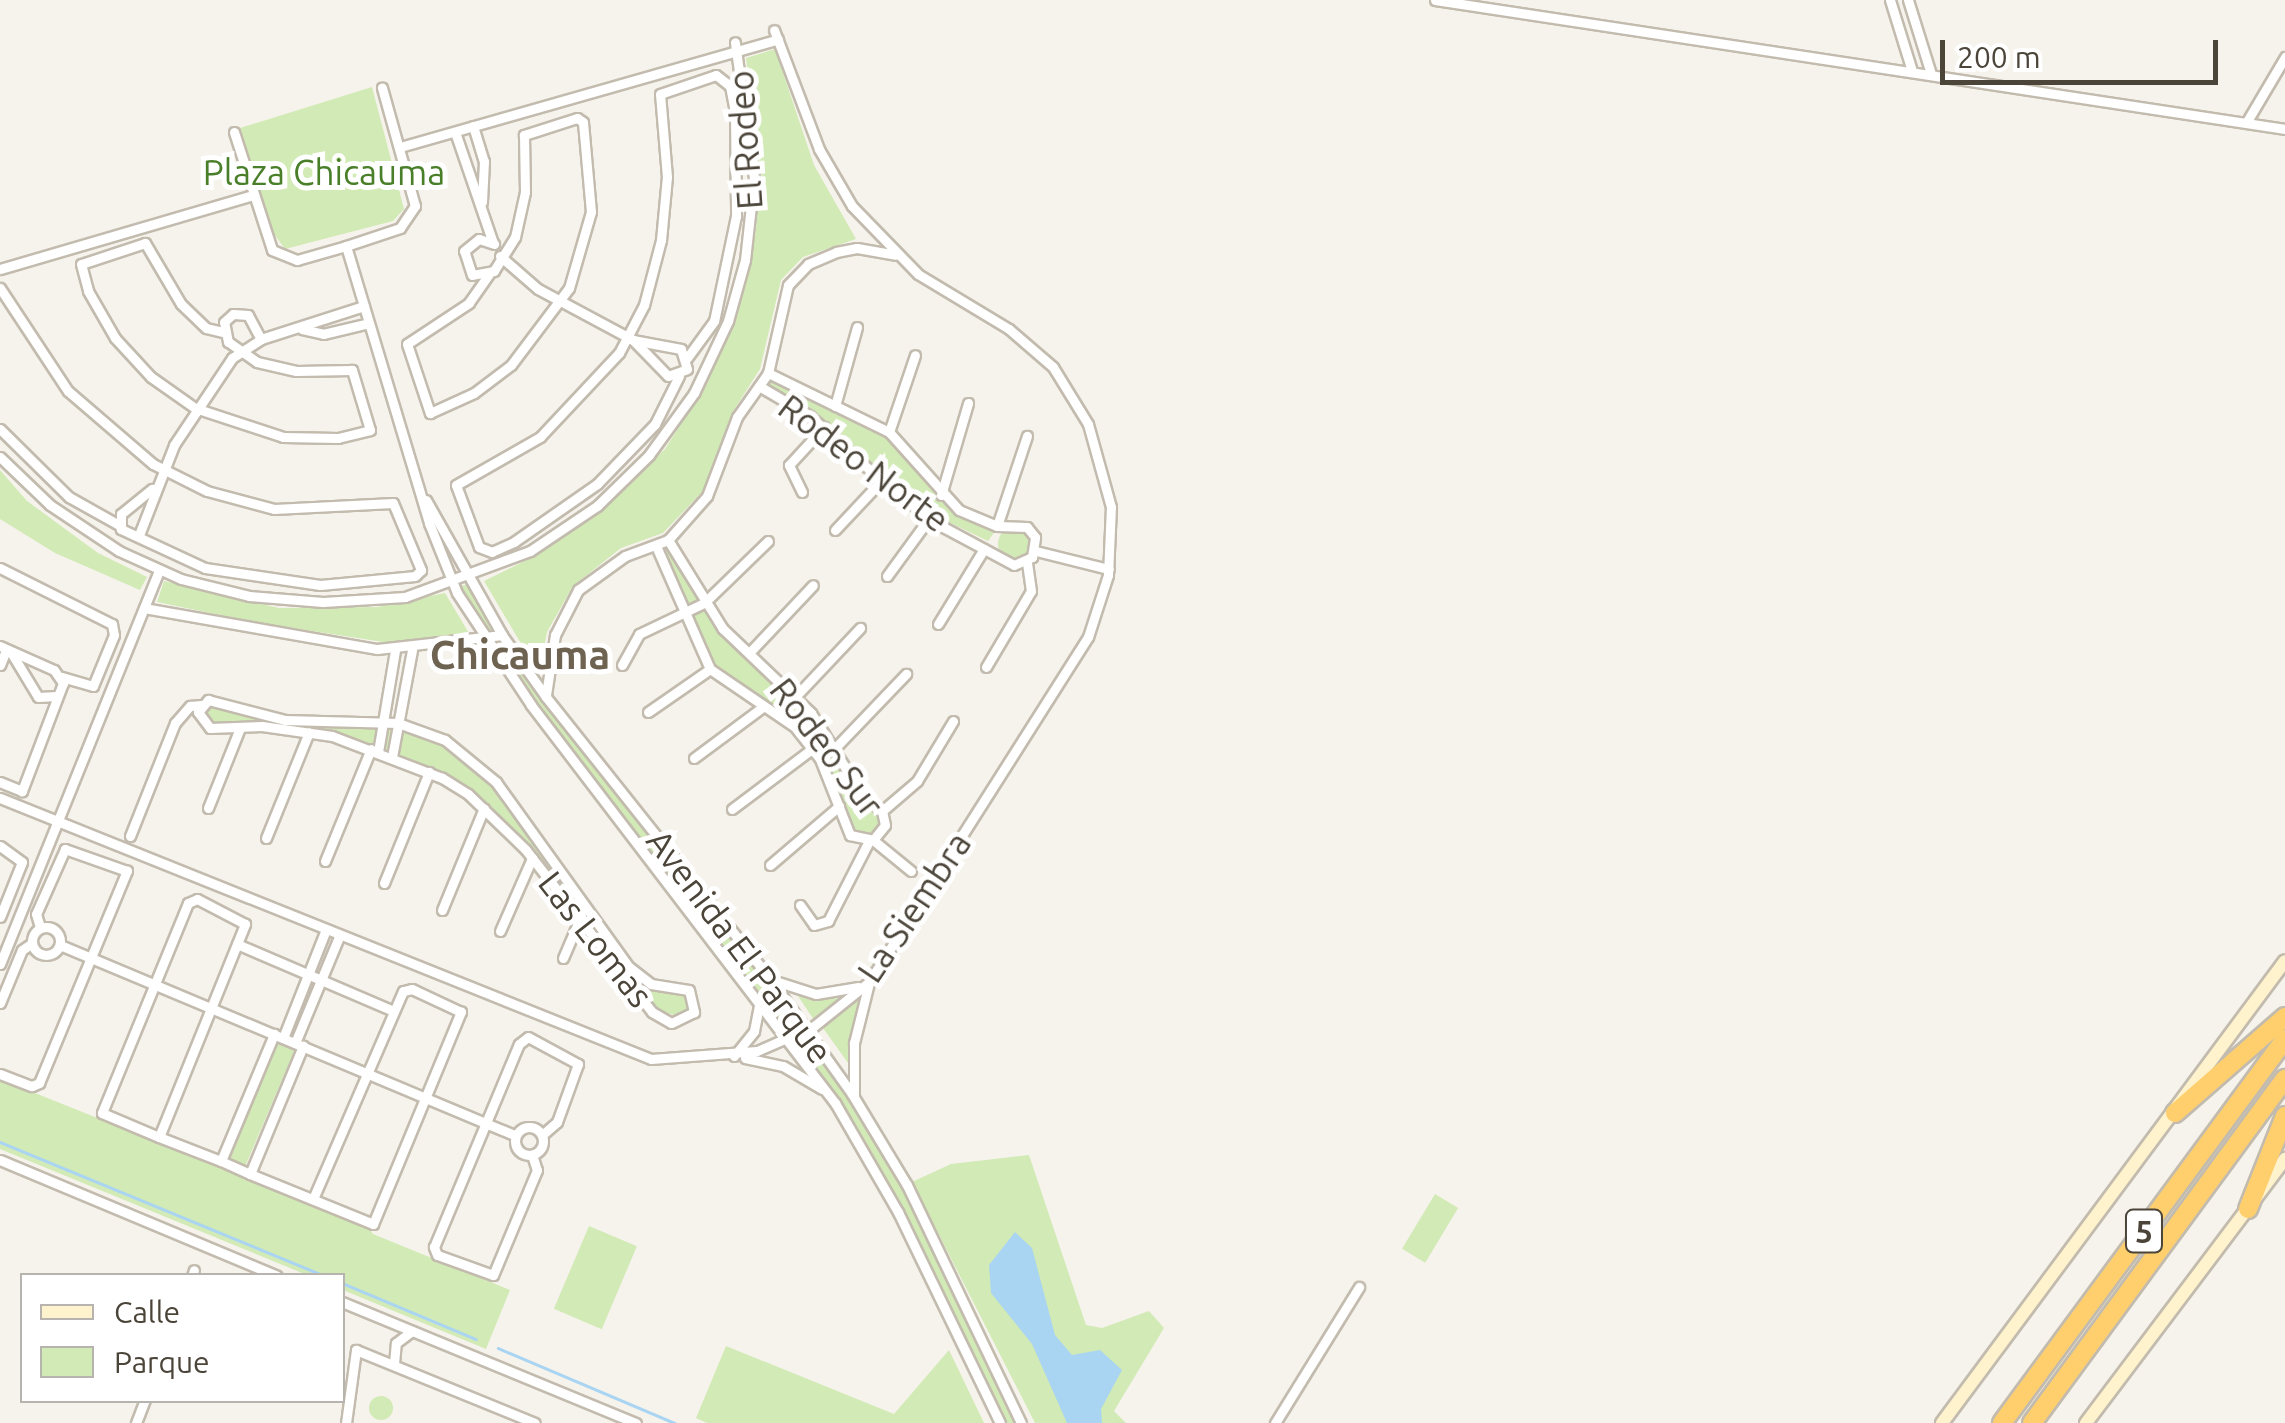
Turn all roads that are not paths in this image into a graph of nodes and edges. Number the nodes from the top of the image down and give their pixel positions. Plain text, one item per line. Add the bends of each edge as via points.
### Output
1 (1435, 0) edge
2 (1890, 0) edge
3 (1908, 0) edge
4 (736, 46) junction
5 (2285, 58) edge
6 (1912, 71) junction
7 (1931, 74) junction
8 (382, 88) dead end
9 (2246, 123) junction
10 (473, 126) junction
11 (2285, 128) edge
12 (234, 132) dead end
13 (455, 132) junction
14 (400, 148) junction
15 (253, 195) junction
16 (482, 215) junction
17 (494, 244) junction
18 (346, 246) junction
19 (898, 255) junction
20 (502, 259) junction
21 (0, 270) edge
22 (489, 274) junction
23 (0, 288) edge
24 (562, 302) junction
25 (364, 306) junction
26 (369, 322) junction
27 (856, 326) dead end
28 (302, 329) junction
29 (223, 332) junction
30 (260, 339) junction
31 (631, 339) junction
32 (240, 351) junction
33 (914, 355) dead end
34 (688, 358) junction
35 (768, 372) junction
36 (680, 376) junction
37 (759, 386) junction
38 (824, 402) junction
39 (968, 403) dead end
40 (835, 406) junction
41 (195, 408) junction
42 (814, 420) junction
43 (824, 427) junction
44 (0, 429) edge
45 (889, 432) junction
46 (1027, 436) dead end
47 (0, 457) edge
48 (162, 470) junction
49 (881, 481) junction
50 (152, 489) junction
51 (421, 492) junction
52 (802, 492) dead end
53 (941, 495) junction
54 (959, 510) junction
55 (930, 517) junction
56 (119, 525) junction
57 (997, 526) junction
58 (946, 528) junction
59 (835, 530) dead end
60 (139, 535) junction
61 (668, 540) junction
62 (768, 541) dead end
63 (656, 546) junction
64 (984, 549) junction
65 (1036, 551) junction
66 (1027, 562) junction
67 (0, 568) edge
68 (1109, 569) junction
69 (160, 570) junction
70 (887, 576) dead end
71 (470, 578) junction
72 (453, 584) junction
73 (813, 585) dead end
74 (704, 603) junction
75 (144, 608) junction
76 (685, 612) junction
77 (938, 624) dead end
78 (860, 628) dead end
79 (502, 635) junction
80 (484, 640) junction
81 (6, 650) edge
82 (395, 650) junction
83 (412, 650) junction
84 (749, 652) junction
85 (0, 664) edge
86 (622, 665) dead end
87 (986, 667) dead end
88 (710, 669) junction
89 (906, 674) dead end
90 (62, 677) junction
91 (57, 696) junction
92 (546, 697) junction
93 (796, 697) junction
94 (201, 705) junction
95 (764, 706) junction
96 (648, 712) dead end
97 (812, 714) junction
98 (953, 721) dead end
99 (383, 722) junction
100 (284, 724) junction
101 (398, 724) junction
102 (795, 727) junction
103 (240, 728) junction
104 (309, 732) junction
105 (835, 748) junction
106 (812, 749) junction
107 (375, 750) junction
108 (392, 757) junction
109 (694, 758) dead end
110 (429, 772) junction
111 (0, 782) edge
112 (0, 798) edge
113 (839, 806) junction
114 (208, 808) dead end
115 (484, 808) junction
116 (732, 809) dead end
117 (882, 811) junction
118 (523, 815) junction
119 (59, 822) junction
120 (505, 829) junction
121 (130, 836) dead end
122 (266, 838) dead end
123 (871, 842) junction
124 (0, 846) edge
125 (532, 858) junction
126 (324, 862) dead end
127 (770, 864) dead end
128 (912, 871) dead end
129 (384, 883) dead end
130 (800, 906) dead end
131 (442, 910) dead end
132 (583, 915) junction
133 (0, 917) edge
134 (40, 928) junction
135 (500, 931) dead end
136 (326, 932) junction
137 (339, 938) junction
138 (32, 943) junction
139 (237, 944) junction
140 (60, 945) junction
141 (563, 958) dead end
142 (94, 959) junction
143 (2285, 961) edge
144 (0, 964) edge
145 (308, 974) junction
146 (321, 980) junction
147 (770, 980) junction
148 (870, 982) junction
149 (154, 984) junction
150 (760, 997) junction
151 (0, 1003) edge
152 (211, 1008) junction
153 (393, 1012) junction
154 (2285, 1017) edge
155 (807, 1029) junction
156 (278, 1036) junction
157 (791, 1038) junction
158 (2285, 1039) edge
159 (299, 1044) junction
160 (732, 1057) junction
161 (367, 1073) junction
162 (0, 1074) edge
163 (2285, 1080) edge
164 (830, 1096) junction
165 (427, 1098) junction
166 (854, 1098) junction
167 (2174, 1113) junction
168 (2285, 1116) edge
169 (486, 1123) junction
170 (515, 1135) junction
171 (159, 1136) junction
172 (542, 1136) junction
173 (890, 1153) junction
174 (532, 1155) junction
175 (2285, 1159) edge
176 (0, 1160) edge
177 (220, 1162) junction
178 (871, 1162) junction
179 (250, 1174) junction
180 (313, 1199) junction
181 (917, 1206) junction
182 (2248, 1209) junction
183 (898, 1212) junction
184 (270, 1273) edge
185 (1360, 1287) dead end
186 (345, 1303) edge
187 (412, 1330) junction
188 (982, 1346) junction
189 (966, 1354) junction
190 (394, 1364) junction
191 (625, 1418) junction
192 (1275, 1422) edge
193 (346, 1423) edge
194 (536, 1423) edge
195 (613, 1423) edge
196 (636, 1423) edge
197 (1000, 1423) edge
198 (1020, 1423) edge
199 (1942, 1423) edge
200 (2002, 1423) edge
201 (2032, 1423) edge
202 (2086, 1423) edge

1 - 6 street
2 - 6 street
3 - 7 street
4 - 10 street
4 - 19 street, La Siembra via 776,34 826,163 864,221
4 - 71 street, El Rodeo via 751,128 752,220 736,299 703,376 662,440 610,495 540,546
5 - 9 street
6 - 7 street
7 - 9 street
8 - 14 street
9 - 11 street
10 - 13 street
10 - 16 street via 484,161
12 - 15 street
13 - 14 street
13 - 16 street
14 - 18 street via 415,194 411,218 396,230
15 - 18 street via 266,242 281,257 297,260
15 - 21 street
16 - 17 street
17 - 20 street
17 - 22 street via 478,239 464,251 472,275
18 - 25 street, Avenida El Parque
19 - 35 street via 856,248 796,275 780,300
19 - 68 street, La Siembra via 1020,338 1070,390 1104,466 1111,507
20 - 22 street
20 - 24 street
20 - 24 street via 515,237 525,192 524,136 577,118 590,145 591,212 582,258
22 - 24 street via 469,303 408,344 430,413 499,375
23 - 48 street via 68,391 116,438
24 - 31 street
25 - 26 street, Avenida El Parque
25 - 28 street
26 - 28 street via 323,334
26 - 51 street, Avenida El Parque
27 - 40 street
28 - 30 street
29 - 30 street via 226,319 242,313 253,319
29 - 32 street
29 - 41 street via 206,328 181,304 145,243 81,264 114,338 151,378
30 - 32 street
31 - 34 street via 680,350
31 - 34 street via 664,219 660,94 716,75 730,86 734,112 736,216 714,321
31 - 36 street via 668,376
31 - 36 street via 540,437 456,485 481,549 514,542 597,484 656,424
32 - 41 street
32 - 41 street via 284,369 352,370 370,430 338,438 282,437
33 - 45 street
34 - 36 street
35 - 37 street
35 - 38 street, Rodeo Norte
37 - 42 street, Rodeo Norte
37 - 61 street via 737,417 708,496
38 - 40 street, Rodeo Norte
38 - 42 street
39 - 53 street
40 - 45 street, Rodeo Norte
41 - 48 street
42 - 43 street, Rodeo Norte
43 - 49 street, Rodeo Norte
43 - 52 street via 789,465
44 - 56 street via 69,498
45 - 53 street, Rodeo Norte
46 - 57 street
47 - 69 street, El Rodeo via 76,525
48 - 50 street
48 - 60 street via 223,497 274,509 392,503 421,570 370,583 271,582 183,560
49 - 55 street, Rodeo Norte
49 - 59 street
50 - 56 street via 124,511
50 - 60 street via 146,530
51 - 71 street, Avenida El Parque
51 - 72 street, Avenida El Parque
53 - 54 street, Rodeo Norte
54 - 57 street, Rodeo Norte
54 - 58 street via 956,525
55 - 58 street, Rodeo Norte
55 - 70 street
56 - 60 street
57 - 65 street, Rodeo Norte via 1026,527
58 - 64 street, Rodeo Norte
61 - 63 street
61 - 74 street, Rodeo Sur
62 - 74 street
63 - 76 street
63 - 92 street via 624,556 578,590 555,635
64 - 66 street, Rodeo Norte via 1014,565
64 - 77 street
65 - 66 street
65 - 68 street
66 - 87 street via 1031,591
67 - 90 street via 112,624 93,686
68 - 148 street, La Siembra via 1088,637
69 - 72 street, El Rodeo via 226,591 298,602 405,596
69 - 75 street
71 - 72 street, El Rodeo
71 - 79 street, Avenida El Parque
72 - 80 street, Avenida El Parque
73 - 84 street
74 - 76 street
74 - 84 street, Rodeo Sur
75 - 82 street
75 - 119 street
76 - 86 street via 639,634
76 - 88 street
78 - 93 street
79 - 80 street
79 - 92 street, Avenida El Parque
80 - 83 street
80 - 150 street, Avenida El Parque
81 - 85 street
81 - 90 street
81 - 91 street via 38,697
82 - 83 street
82 - 99 street
83 - 101 street
84 - 93 street, Rodeo Sur
88 - 95 street, Rodeo Sur
88 - 96 street
89 - 105 street
90 - 91 street
91 - 111 street via 57,712 22,790
92 - 147 street, Avenida El Parque
93 - 97 street, Rodeo Sur
94 - 100 street, Las Lomas via 221,700
94 - 103 street, Las Lomas via 207,726
94 - 121 street via 190,706 175,723
95 - 102 street, Rodeo Sur
95 - 109 street
97 - 102 street
97 - 105 street, Rodeo Sur
98 - 117 street via 917,780
99 - 100 street, Las Lomas
99 - 101 street, Las Lomas
99 - 107 street
100 - 103 street, Las Lomas
100 - 104 street, Las Lomas
101 - 108 street
101 - 118 street, Las Lomas via 464,752
102 - 106 street, Rodeo Sur
103 - 114 street
104 - 107 street, Las Lomas
104 - 122 street
105 - 117 street, Rodeo Sur via 863,796
106 - 113 street, Rodeo Sur
106 - 116 street
107 - 108 street, Las Lomas
107 - 126 street
108 - 110 street, Las Lomas
110 - 115 street, Las Lomas
110 - 129 street
112 - 119 street, La Siembra
113 - 123 street, Rodeo Sur via 850,835
113 - 127 street
115 - 120 street, Las Lomas
115 - 131 street
117 - 123 street, Rodeo Sur via 885,824
118 - 120 street
118 - 132 street, Las Lomas
119 - 136 street, La Siembra
119 - 144 street
120 - 125 street, Las Lomas
123 - 128 street
123 - 130 street via 828,921 814,925
124 - 133 street via 22,862
125 - 132 street, Las Lomas
125 - 135 street
132 - 132 street, Las Lomas via 657,1016 671,1023 690,1016 697,1007 692,992 644,980
132 - 141 street
134 - 138 street
134 - 140 street via 57,931
134 - 142 street via 36,914 65,849 125,869 127,880
136 - 137 street, La Siembra
136 - 145 street
137 - 146 street
137 - 160 street, La Siembra via 619,1050 683,1061
138 - 140 street via 45,955
138 - 151 street via 22,950
139 - 145 street
139 - 149 street via 243,920 191,900
139 - 152 street
140 - 142 street
142 - 149 street
142 - 162 street via 39,1083
143 - 167 street
145 - 146 street
145 - 156 street
146 - 153 street
146 - 159 street
147 - 148 street via 824,994
147 - 155 street, Avenida El Parque
148 - 155 street, La Siembra
148 - 166 street via 854,1043
149 - 152 street
149 - 171 street via 102,1114
150 - 157 street, Avenida El Parque
150 - 160 street via 754,1031
152 - 156 street
152 - 171 street
153 - 161 street
153 - 165 street via 409,988 461,1012
154 - 167 highway
155 - 157 street, La Siembra
155 - 166 street, Avenida El Parque
156 - 159 street
156 - 177 street
157 - 160 street, La Siembra
157 - 164 street, Avenida El Parque
158 - 200 highway, 5
159 - 161 street
159 - 179 street
160 - 164 street via 782,1066
161 - 165 street
161 - 180 street
163 - 201 highway, 5
164 - 178 street, Avenida El Parque
165 - 169 street
165 - 180 street via 373,1224
166 - 173 street, Avenida El Parque
167 - 199 street
168 - 182 highway
169 - 170 street
169 - 172 street via 520,1042 532,1038 578,1064 557,1122
169 - 174 street via 434,1247 437,1255 493,1275 536,1170
170 - 172 street via 532,1126
170 - 174 street via 519,1152
171 - 177 street
172 - 174 street
173 - 178 street
173 - 181 street, Avenida El Parque
175 - 182 street
176 - 184 street
177 - 179 street
178 - 183 street, Avenida El Parque
179 - 180 street
181 - 183 street via 906,1203
181 - 188 street, Avenida El Parque
182 - 202 street
183 - 189 street, Avenida El Parque
185 - 192 street
186 - 187 street
187 - 190 street via 396,1344
187 - 191 street
188 - 189 street
188 - 198 street, Avenida El Parque
189 - 197 street, Avenida El Parque
190 - 193 street via 356,1350
190 - 194 street
191 - 195 street
191 - 196 street

